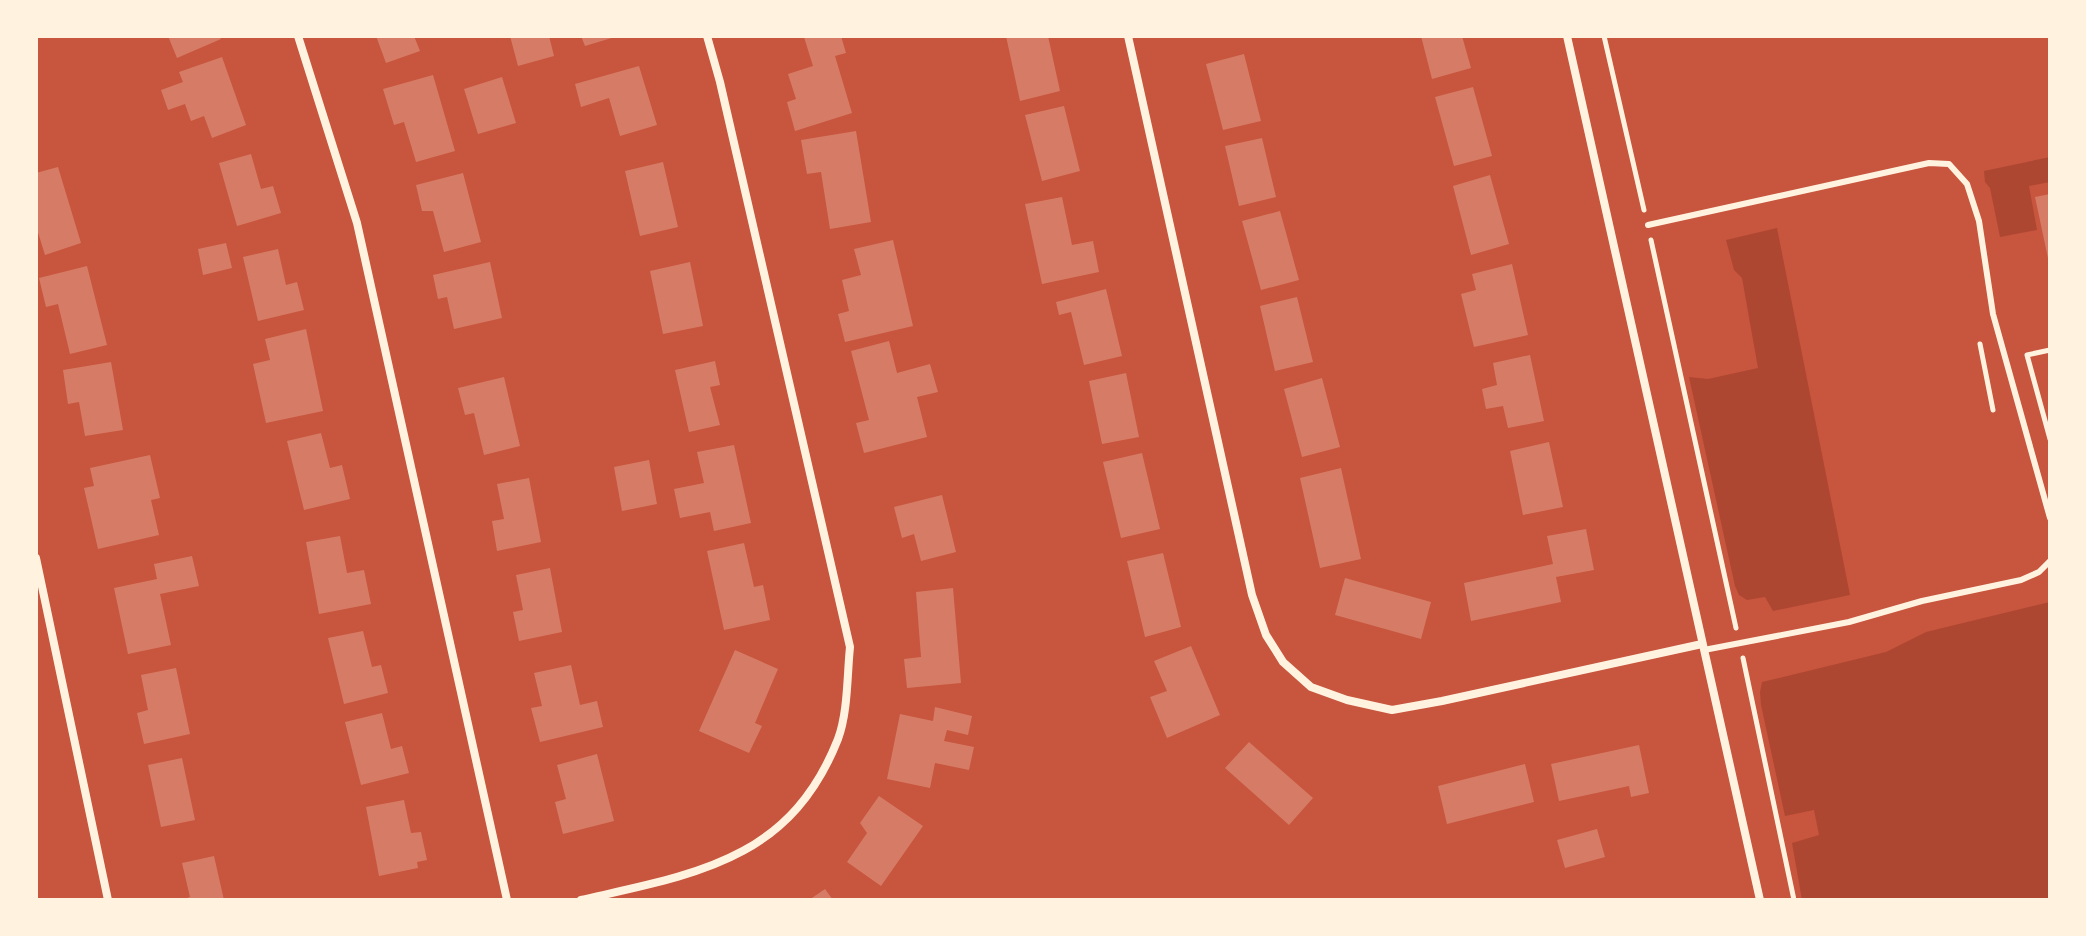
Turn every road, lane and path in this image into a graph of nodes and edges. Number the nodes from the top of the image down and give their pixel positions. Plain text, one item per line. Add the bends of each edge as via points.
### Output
1 (298, 36) edge
2 (707, 36) edge
3 (1128, 36) edge
4 (1567, 36) edge
5 (1604, 36) edge
6 (1648, 225) junction
7 (1978, 334) dead end
8 (2050, 350) edge
9 (1993, 410) dead end
10 (2050, 439) edge
11 (2050, 518) edge
12 (36, 558) edge
13 (2050, 561) edge
14 (1739, 642) junction
15 (1703, 647) junction
16 (108, 900) edge
17 (507, 900) edge
18 (581, 900) edge
19 (1760, 900) edge
20 (1794, 900) edge

1 - 17 street via 357,223
2 - 18 street via 850,647 845,696 839,737 823,768 802,803 770,836 732,859 687,876
3 - 15 street via 1252,595 1266,635 1283,662 1311,687 1392,710
4 - 15 street
5 - 6 path
6 - 11 lane via 1929,163 1949,164 1967,184 1979,221 1993,314
6 - 14 path
7 - 9 path
8 - 10 path via 2027,355
12 - 16 street
13 - 14 lane via 2021,580 1849,622
14 - 15 lane
14 - 20 path
15 - 19 street

